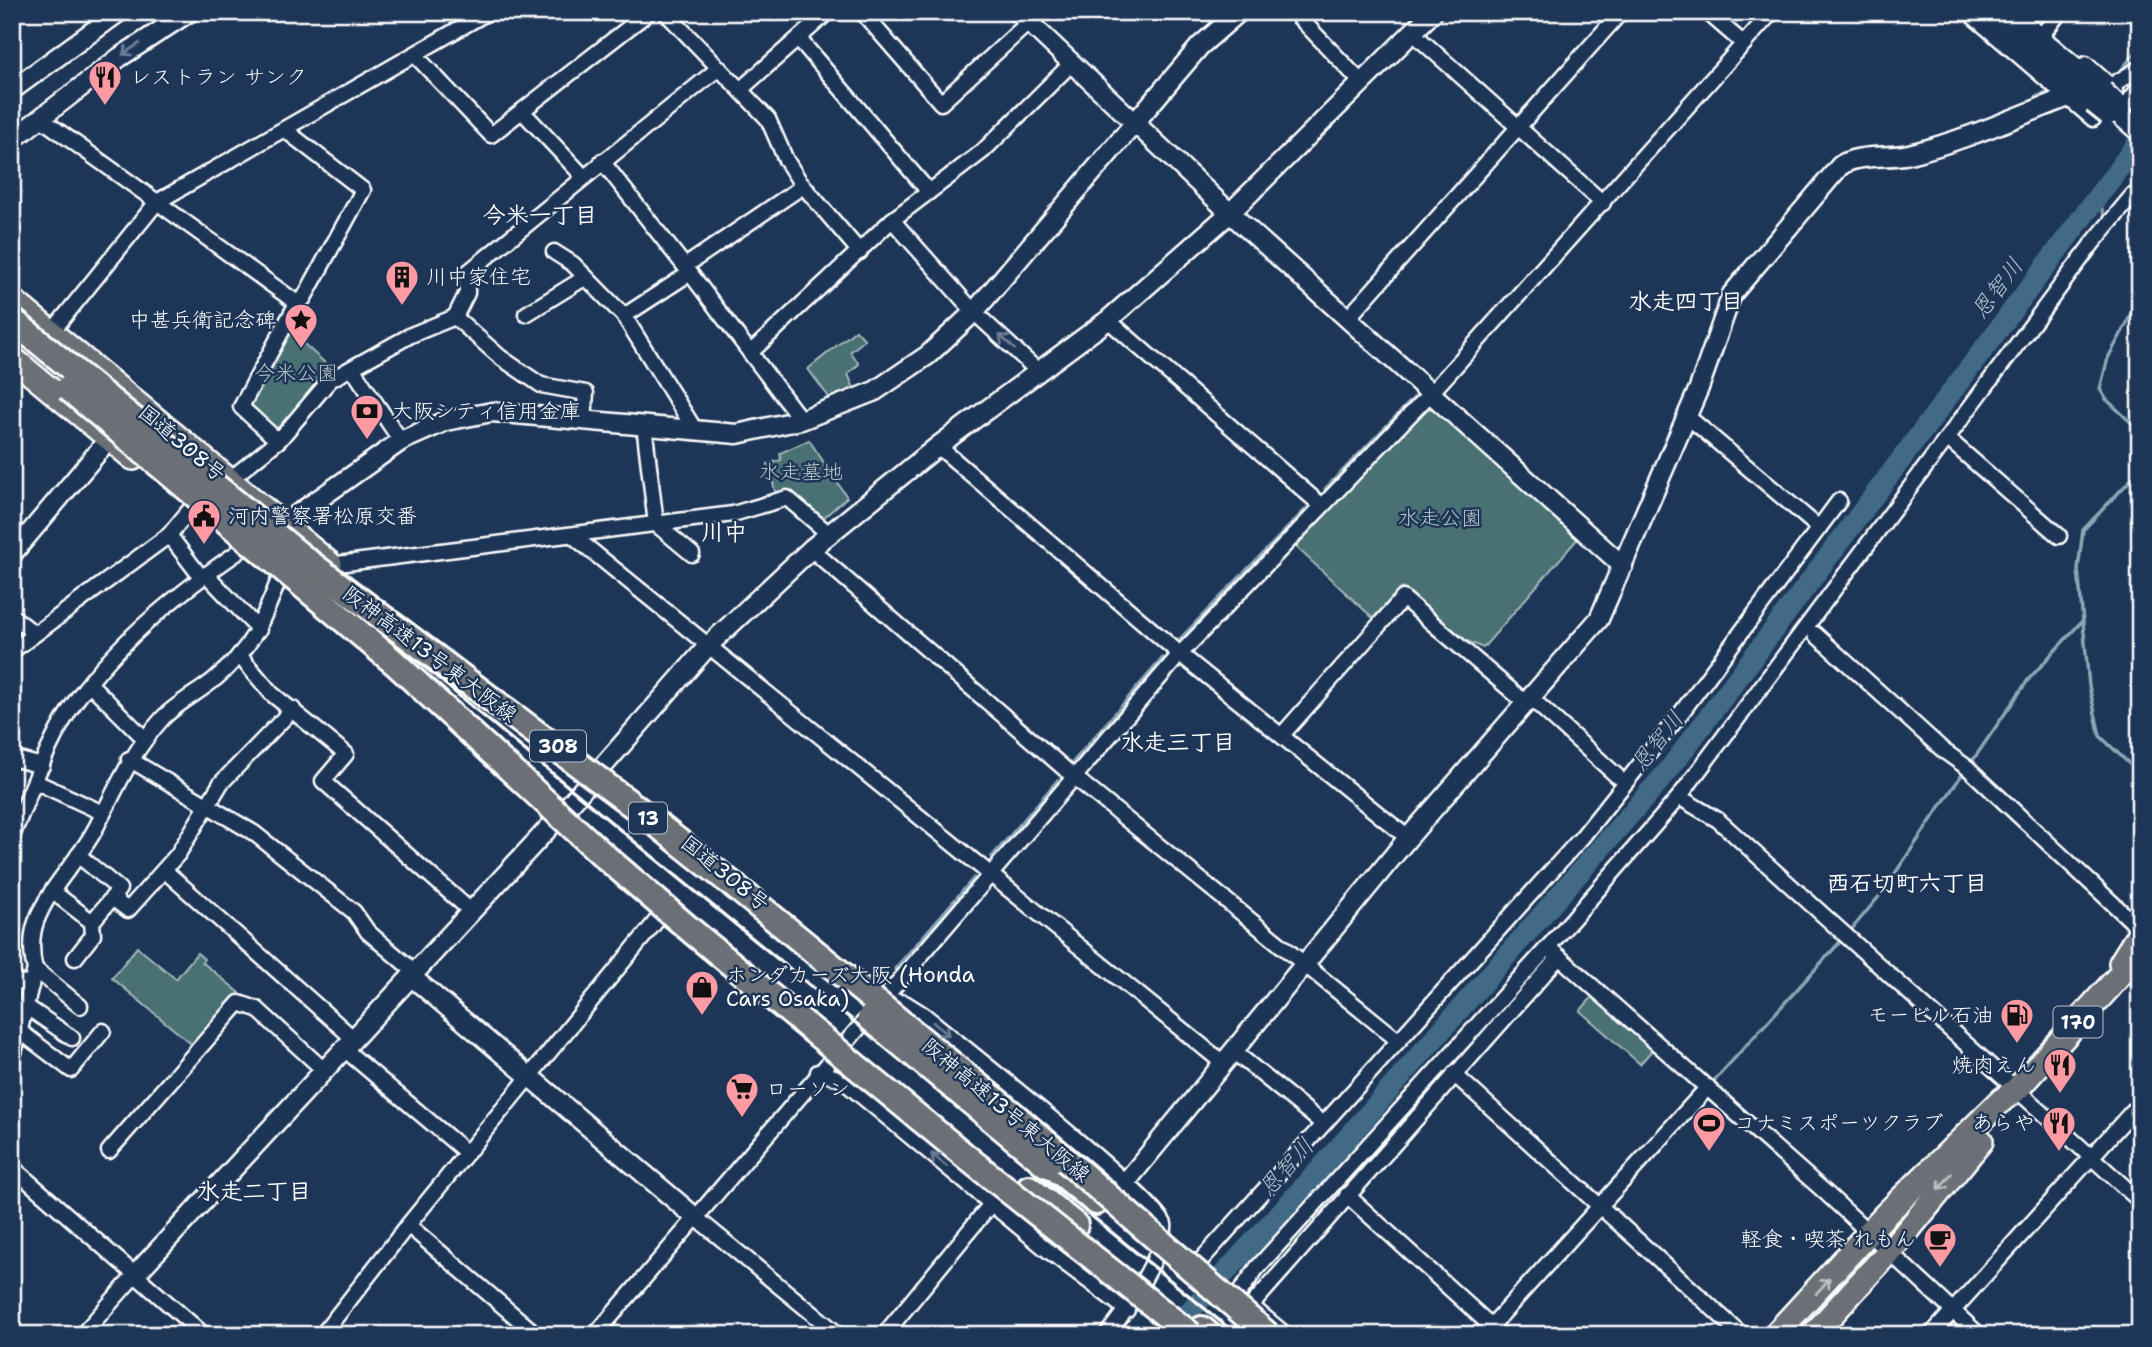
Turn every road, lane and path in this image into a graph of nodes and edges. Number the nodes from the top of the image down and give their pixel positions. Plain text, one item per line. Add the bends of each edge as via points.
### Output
1 (120, 12) edge
2 (189, 12) edge
3 (488, 12) edge
4 (649, 12) edge
5 (664, 12) edge
6 (862, 12) edge
7 (1239, 12) edge
8 (1294, 12) edge
9 (1433, 12) edge
10 (1620, 12) edge
11 (1707, 12) edge
12 (1772, 12) edge
13 (1968, 12) edge
14 (1985, 12) edge
15 (2009, 12) edge
16 (2023, 12) edge
17 (2060, 12) edge
18 (825, 13) edge
19 (1029, 16) edge
20 (2045, 31) junction
21 (1413, 33) junction
22 (799, 39) junction
23 (1744, 44) junction
24 (415, 55) junction
25 (1072, 63) junction
26 (719, 68) junction
27 (2140, 68) edge
28 (1362, 83) junction
29 (2140, 87) edge
30 (741, 89) junction
31 (12, 90) edge
32 (2068, 97) junction
33 (2111, 104) junction
34 (522, 111) junction
35 (40, 118) junction
36 (1135, 124) junction
37 (1520, 126) junction
38 (285, 130) junction
39 (2140, 132) edge
40 (12, 140) edge
41 (602, 161) junction
42 (583, 176) junction
43 (803, 186) junction
44 (929, 192) junction
45 (2140, 192) edge
46 (157, 202) junction
47 (1603, 203) junction
48 (1230, 213) junction
49 (892, 220) junction
50 (554, 252) dead end
51 (860, 252) junction
52 (688, 270) junction
53 (586, 278) junction
54 (12, 300) edge
55 (297, 303) junction
56 (974, 312) junction
57 (526, 314) dead end
58 (624, 316) junction
59 (455, 317) junction
60 (1348, 318) junction
61 (12, 320) edge
62 (1108, 320) junction
63 (51, 333) junction
64 (12, 341) edge
65 (750, 353) junction
66 (12, 358) edge
67 (352, 368) junction
68 (1039, 372) junction
69 (1431, 393) junction
70 (1687, 416) junction
71 (584, 419) junction
72 (801, 420) junction
73 (644, 425) junction
74 (695, 430) junction
75 (1947, 438) junction
76 (109, 439) junction
77 (278, 441) junction
78 (401, 441) junction
79 (938, 446) junction
80 (228, 481) junction
81 (1839, 500) dead end
82 (193, 506) junction
83 (1322, 506) junction
84 (656, 524) junction
85 (283, 525) junction
86 (1819, 528) junction
87 (829, 534) junction
88 (572, 535) junction
89 (169, 536) junction
90 (2059, 536) dead end
91 (244, 548) junction
92 (811, 548) junction
93 (12, 554) edge
94 (692, 554) dead end
95 (330, 565) junction
96 (1623, 566) junction
97 (203, 575) junction
98 (280, 577) junction
99 (12, 616) edge
100 (259, 630) junction
101 (35, 634) junction
102 (1815, 634) dead end
103 (709, 645) junction
104 (12, 651) edge
105 (1180, 654) junction
106 (239, 655) junction
107 (395, 663) junction
108 (456, 674) junction
109 (90, 684) junction
110 (1529, 701) junction
111 (293, 709) junction
112 (1282, 736) junction
113 (145, 739) junction
114 (12, 758) edge
115 (129, 759) junction
116 (42, 766) junction
117 (596, 772) junction
118 (1073, 776) junction
119 (1617, 776) dead end
120 (36, 782) junction
121 (1679, 797) junction
122 (206, 804) junction
123 (103, 814) junction
124 (555, 821) junction
125 (12, 836) edge
126 (1408, 838) junction
127 (78, 855) junction
128 (164, 870) junction
129 (990, 873) junction
130 (52, 891) junction
131 (112, 898) junction
132 (472, 912) junction
133 (662, 914) junction
134 (92, 922) junction
135 (2140, 930) edge
136 (1554, 952) junction
137 (2140, 953) edge
138 (75, 958) dead end
139 (1305, 965) junction
140 (2140, 968) edge
141 (36, 969) junction
142 (414, 975) junction
143 (2117, 979) junction
144 (12, 980) edge
145 (32, 986) junction
146 (882, 999) junction
147 (80, 1006) dead end
148 (27, 1007) junction
149 (103, 1031) dead end
150 (1394, 1037) dead end
151 (72, 1038) dead end
152 (17, 1039) edge
153 (349, 1044) junction
154 (833, 1054) junction
155 (1228, 1057) junction
156 (12, 1061) edge
157 (325, 1070) junction
158 (818, 1072) junction
159 (1454, 1074) junction
160 (530, 1076) junction
161 (858, 1083) junction
162 (1708, 1087) junction
163 (2016, 1090) junction
164 (2140, 1103) edge
165 (1322, 1123) junction
166 (109, 1151) dead end
167 (467, 1153) junction
168 (2091, 1158) junction
169 (12, 1167) edge
170 (1110, 1191) junction
171 (1347, 1195) junction
172 (2140, 1201) edge
173 (991, 1204) junction
174 (1602, 1206) junction
175 (695, 1217) junction
176 (408, 1225) junction
177 (1069, 1232) junction
178 (1869, 1233) junction
179 (1889, 1252) junction
180 (135, 1275) junction
181 (1216, 1289) junction
182 (1128, 1310) junction
183 (1952, 1311) junction
184 (1264, 1324) edge
185 (1492, 1332) edge
186 (1200, 1333) edge
187 (82, 1335) edge
188 (204, 1335) edge
189 (322, 1335) edge
190 (537, 1335) edge
191 (595, 1335) edge
192 (839, 1335) edge
193 (884, 1335) edge
194 (1106, 1335) edge
195 (1286, 1335) edge
196 (1742, 1335) edge
197 (1775, 1335) edge
198 (1813, 1335) edge
199 (1931, 1335) edge
200 (1979, 1335) edge

1 - 31 street
2 -> 35 street
3 - 24 street
4 - 34 street
5 - 26 street
6 - 19 street via 941,103
7 - 36 street via 1200,46
8 - 28 street
9 - 21 street
10 - 37 street
11 - 23 street
12 - 23 street
13 - 32 street
14 - 33 main road
15 - 33 main road
16 - 20 street
17 - 20 street
18 - 22 street
19 - 25 street
20 - 33 street
21 - 28 street
21 - 37 street
22 - 30 street
22 - 44 street
23 - 47 street
24 - 34 street via 491,135
24 - 38 street
25 - 36 street
25 - 44 street via 983,151
26 - 30 street
26 - 41 street
27 - 33 street
28 - 48 street
29 - 33 street
30 - 43 street via 768,119
32 - 33 street via 2093,119 2114,92
32 - 70 street via 1925,150 1843,163 1732,294
33 - 39 main road
34 - 42 street
35 - 40 street
35 - 46 street
36 - 48 street
36 - 56 street
37 - 47 street
37 - 60 street
38 - 46 street
38 - 55 street via 363,190 304,298
41 - 42 street
41 - 52 street
42 - 59 street via 467,273 467,293
43 - 51 street
43 - 52 street
44 - 49 street
45 - 75 street via 2092,243
46 - 55 street
46 - 63 street
47 - 69 street
48 - 60 street
48 - 62 street
49 - 51 street
49 - 56 street
50 - 53 street
51 - 65 street
52 - 58 street
52 - 65 street
53 - 57 street
53 - 58 street
54 - 63 highway, 国道308号 / 308
55 - 77 street via 241,407
68 -> 56 street
56 - 72 street via 928,355 874,391
58 - 74 street
59 - 67 street
59 - 71 street via 541,385 586,393
60 - 69 street
61 - 108 highway, 阪神高速13号東大阪線 / 13, bridge via 238,506
62 - 68 street
62 - 83 street
63 - 80 highway, 国道308号 / 308
64 - 107 highway, 阪神高速13号東大阪線, bridge
65 - 72 street
66 - 76 highway, 国道308号 / 308
67 - 77 street via 330,380
67 - 78 street
68 - 79 street
69 - 83 street
69 - 96 street
70 - 86 street
70 - 96 street
71 - 73 street
71 - 78 street via 521,413 469,415 422,429
72 - 74 street via 737,434
73 - 74 street
73 - 84 street
75 - 90 street
75 - 121 street
76 - 82 highway, 国道308号 / 308
76 - 93 street
77 - 80 street
78 - 85 street
79 - 87 street
79 - 105 street
80 - 85 highway, 国道308号 / 308
81 - 86 street
82 - 89 street
82 - 91 highway, 国道308号 / 308
83 - 105 street
84 - 87 street via 733,514 787,498
84 - 88 street
84 - 94 street
85 - 91 street
85 - 95 highway, 国道308号 / 308
86 - 165 street via 1582,837
87 - 92 street
88 - 95 street
88 - 103 street
89 - 97 street
89 - 101 street
91 - 97 street
91 - 98 highway, 国道308号 / 308
92 - 103 street
92 - 118 street
95 - 117 highway, 国道308号 / 308 via 471,680
96 - 110 street via 1600,619
97 - 100 street
97 - 109 street via 162,609
98 - 100 street
98 - 124 highway, 国道308号 / 308
99 - 101 street
100 - 106 street
101 - 104 street
102 - 135 street via 1968,768
103 - 117 street
103 - 129 street
105 - 112 street
105 - 118 street
106 - 111 street via 272,694
106 - 113 street via 217,678 163,717
107 - 177 highway, bridge via 1029,1188
107 - 186 highway, 阪神高速13号東大阪線, bridge via 694,933 975,1164
108 - 170 highway, bridge via 1047,1165
108 - 184 highway, 阪神高速13号東大阪線 / 13, bridge via 732,884
109 - 113 street
109 - 116 street via 61,726
110 - 112 street via 1403,598
110 - 119 street
110 - 126 street
111 - 122 street via 240,761
111 - 132 street via 346,754 323,781
112 - 126 street
113 - 115 street
114 - 116 street
115 - 122 street
115 - 123 street
116 - 120 street
117 - 124 street
117 - 146 highway, 国道308号 / 308
118 - 129 street
118 - 139 street
120 - 123 street
120 - 125 street
121 - 136 street
121 - 163 street via 1718,820
122 - 128 street
122 - 142 street via 254,832 354,912 368,932
123 - 127 street
124 - 132 street
124 - 133 highway, 国道308号 / 308
126 - 139 street
127 - 130 street
127 - 131 street via 119,889
128 - 131 street via 128,910
128 - 153 street
129 - 146 street
129 - 155 street
130 - 134 street
130 - 141 street via 35,924 32,957
131 - 134 street
132 - 142 street
133 - 154 highway, 国道308号 / 308
133 - 160 street
134 - 138 street via 93,935
135 - 143 highway, 170 via 2124,955
136 - 159 street
136 - 162 street
136 - 181 street via 1257,1268
137 - 143 highway, 170
139 - 150 street
139 - 155 street
140 - 143 highway, 170
141 - 145 street
141 - 147 street
142 - 153 street
142 - 160 street
143 - 163 highway, 170
144 - 145 street
145 - 148 street
146 - 154 street
146 -> 170 highway, 国道308号 / 308
148 - 151 street
148 - 152 street
149 - 152 street via 71,1070
152 - 156 street
153 - 157 street
153 - 167 street
154 - 158 street
154 - 161 highway, 国道308号 / 308
155 - 165 street
155 - 170 street
157 - 166 street via 257,1009 239,1003
157 - 180 street
158 - 161 street
158 - 175 street
159 - 171 street
159 - 174 street
160 - 167 street
160 - 175 street
173 -> 161 street
161 - 177 highway, 国道308号 / 308
162 - 174 street
162 - 178 street
163 - 168 street
163 - 178 highway, 170
163 -> 179 highway, 170 via 2010,1108
164 - 168 street
165 - 181 street
167 - 176 street
168 - 172 street
168 - 183 street
169 - 180 street
170 - 181 highway, bridge via 1182,1273
170 - 182 street via 1160,1214 1164,1226 1163,1238
171 - 184 street via 1251,1306
171 - 185 street
173 - 182 street
173 - 193 street
174 - 185 street
174 - 196 street
175 - 191 street
175 - 192 street
176 - 189 street
176 - 190 street
177 - 186 highway
178 - 179 street
197 -> 178 highway, 170
179 - 183 street
179 - 198 highway, 170
180 - 187 street
180 - 188 street
181 - 184 highway
182 - 194 street
183 - 199 street
183 - 200 street
184 - 195 street

